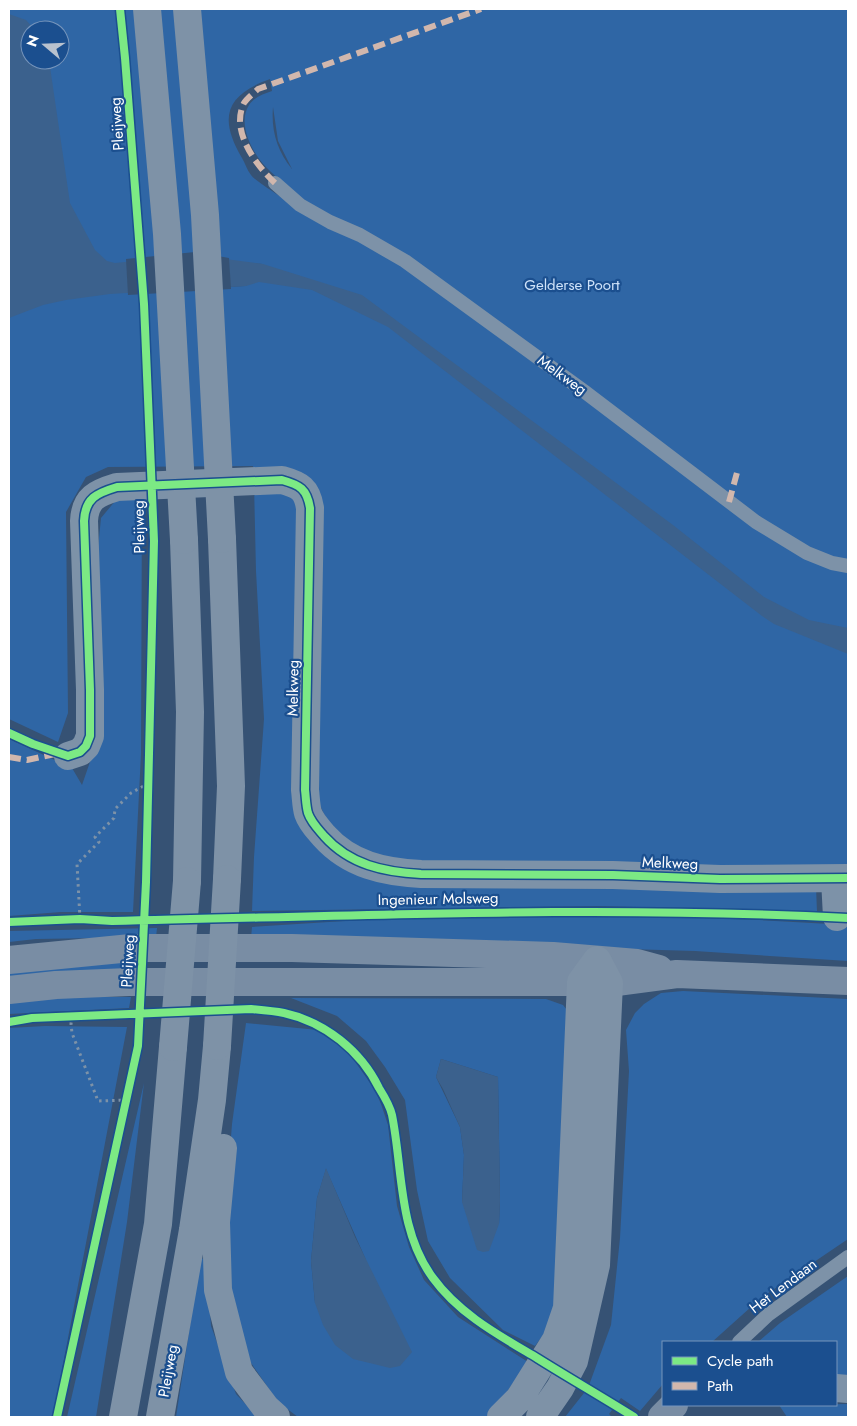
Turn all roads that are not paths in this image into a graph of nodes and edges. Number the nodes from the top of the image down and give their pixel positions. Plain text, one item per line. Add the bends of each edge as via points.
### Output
1 (147, 9) edge
2 (187, 9) edge
3 (275, 183) dead end
4 (848, 566) edge
5 (68, 756) dead end
6 (842, 879) edge
7 (837, 917) dead end
8 (9, 960) edge
9 (596, 975) junction
10 (848, 981) edge
11 (9, 990) edge
12 (212, 1100) junction
13 (848, 1257) edge
14 (740, 1341) edge
15 (673, 1406) edge
16 (123, 1417) edge
17 (160, 1417) edge
18 (276, 1417) edge
19 (500, 1417) edge
20 (540, 1417) edge
21 (662, 1417) edge

1 - 16 highway, bridge via 167,234 190,712 187,881 158,1224
2 - 12 highway, Pleijweg, bridge via 206,215 231,786
3 - 4 lane, Melkweg via 300,205 405,261 763,527 807,553
5 - 6 street, Melkweg via 80,752 90,736 84,522 84,511 89,501 101,492 117,487 282,480 305,492 310,508 305,790 308,814 338,850 352,860 398,873
6 - 7 street, Melkweg
8 - 9 main road via 131,948 292,948 553,956
9 - 10 main road via 677,974
9 - 11 main road via 517,983 129,982
9 - 19 highway via 568,1308 556,1340 519,1398
9 - 20 highway via 596,1265 574,1361
12 - 17 highway, Pleijweg
12 - 18 highway via 223,1146 216,1222 218,1290 240,1372
13 - 14 lane, Het Lendaan via 768,1314
15 - 21 main road

